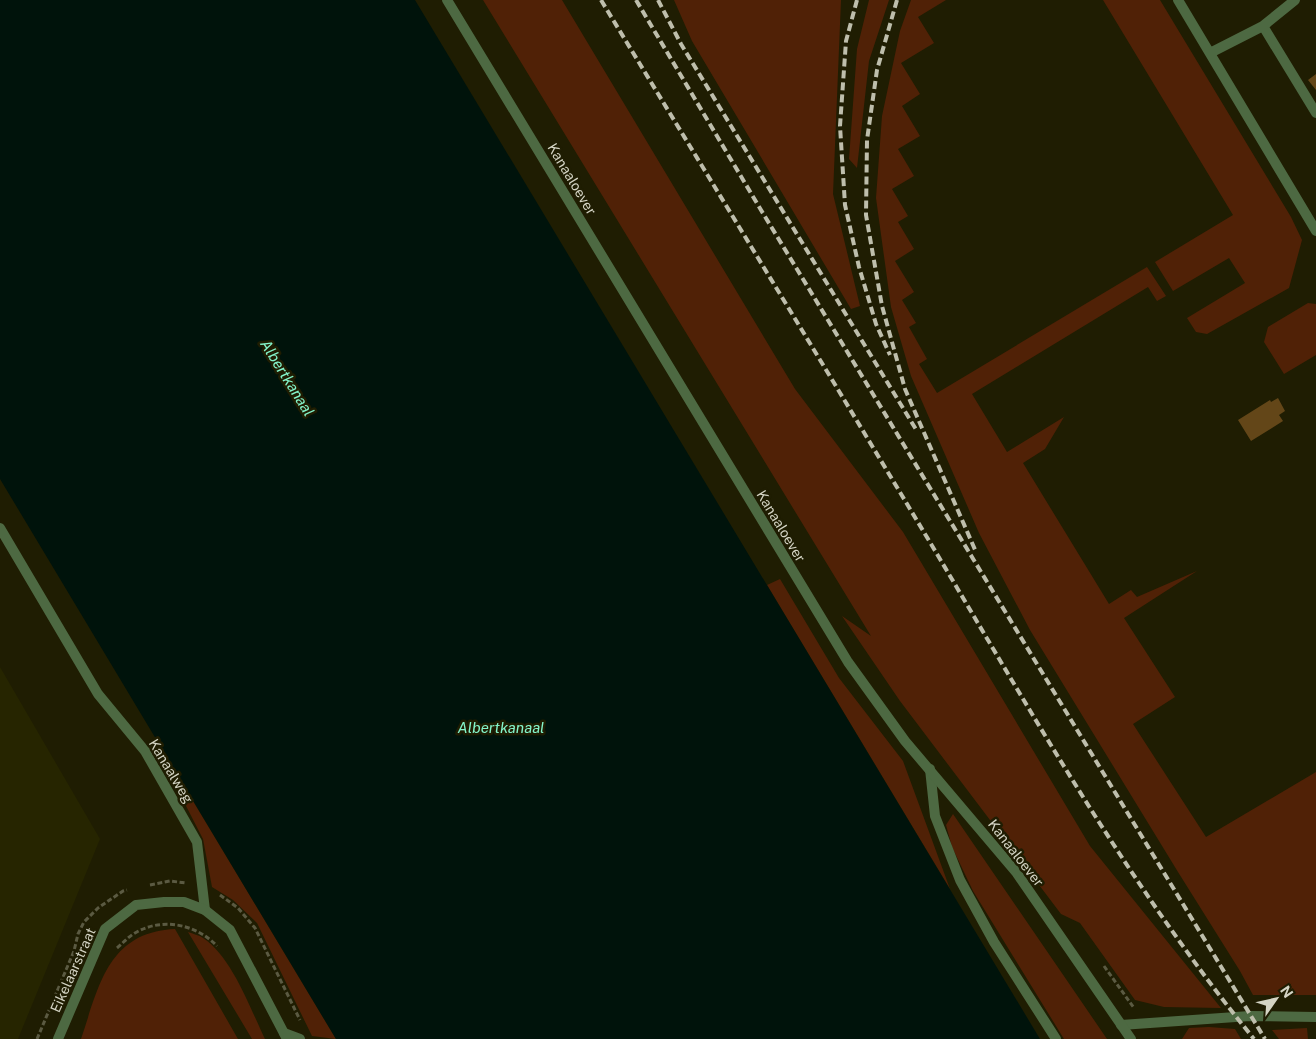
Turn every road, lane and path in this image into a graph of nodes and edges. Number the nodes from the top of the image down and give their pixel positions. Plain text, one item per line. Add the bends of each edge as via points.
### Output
1 (447, 0) edge
2 (1178, 0) edge
3 (1295, 0) edge
4 (1263, 26) junction
5 (1210, 53) junction
6 (1316, 113) edge
7 (1316, 231) edge
8 (0, 528) edge
9 (930, 769) junction
10 (205, 910) junction
11 (220, 949) dead end
12 (114, 950) dead end
13 (1316, 1017) edge
14 (1121, 1025) junction
15 (286, 1036) edge
16 (58, 1039) edge
17 (300, 1039) edge
18 (1056, 1039) edge
19 (1131, 1039) edge

1 - 9 street, Kanaaloever via 834,641 905,741
2 - 5 street
3 - 4 street
4 - 5 street
4 - 6 street
5 - 7 street
8 - 10 street, Kanaalweg via 98,694 145,751 197,842
9 - 14 street, Kanaaloever via 1016,872
9 - 18 street via 935,816 960,880 994,942
10 - 15 street via 230,930
10 - 16 street, Eikelaarstraat via 184,902 136,905 105,929
11 - 12 path via 198,931 176,924 158,924 135,933
13 - 14 street via 1250,1016
14 - 19 street, Kanaaloever
15 - 17 street

